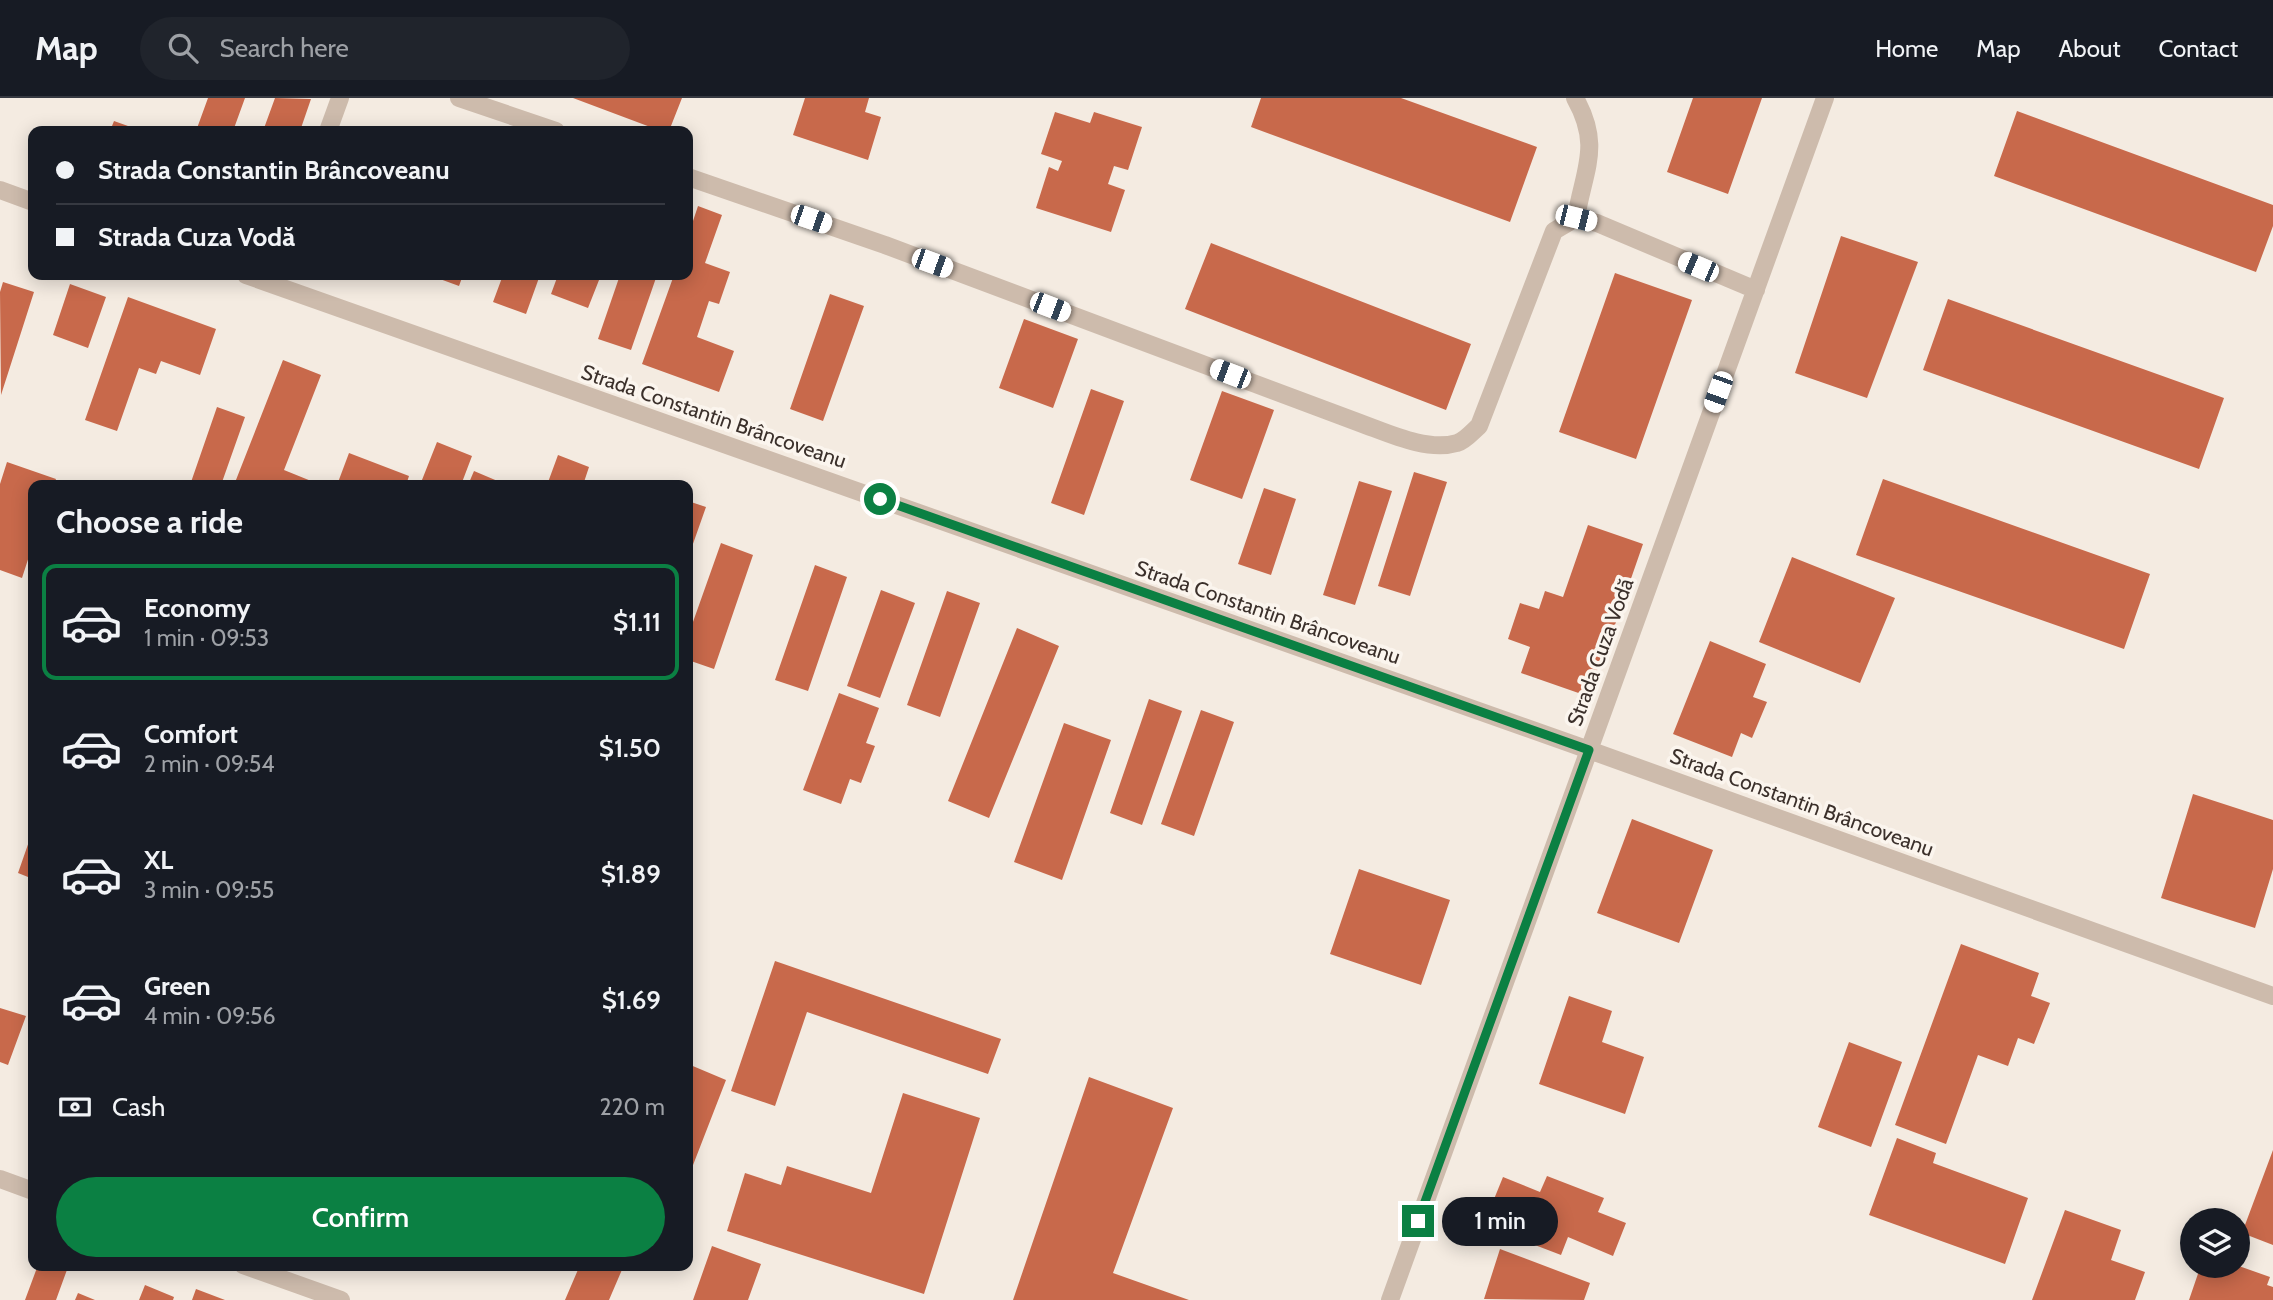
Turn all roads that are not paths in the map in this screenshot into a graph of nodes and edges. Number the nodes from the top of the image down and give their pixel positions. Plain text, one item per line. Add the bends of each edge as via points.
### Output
1 (340, 98) edge
2 (460, 98) edge
3 (1575, 98) edge
4 (1825, 98) edge
5 (330, 126) edge
6 (541, 126) edge
7 (693, 179) edge
8 (0, 190) edge
9 (28, 200) edge
10 (1576, 218) junction
11 (277, 280) edge
12 (1756, 290) junction
13 (1589, 750) junction
14 (2273, 996) edge
15 (0, 1179) edge
16 (28, 1189) edge
17 (260, 1271) edge
18 (341, 1300) edge
19 (1390, 1300) edge

1 - 5 street
2 - 6 street
3 - 10 street via 1587,121 1590,161
4 - 12 street, Strada Cuza Vodă
7 - 10 street via 886,245 1360,423 1430,443 1458,443 1479,426 1554,231
8 - 9 street
10 - 12 street
11 - 13 street, Strada Constantin Brâncoveanu
12 - 13 street, Strada Cuza Vodă
13 - 14 street, Strada Constantin Brâncoveanu
13 - 19 street, Strada Cuza Vodă
15 - 16 street
17 - 18 street

